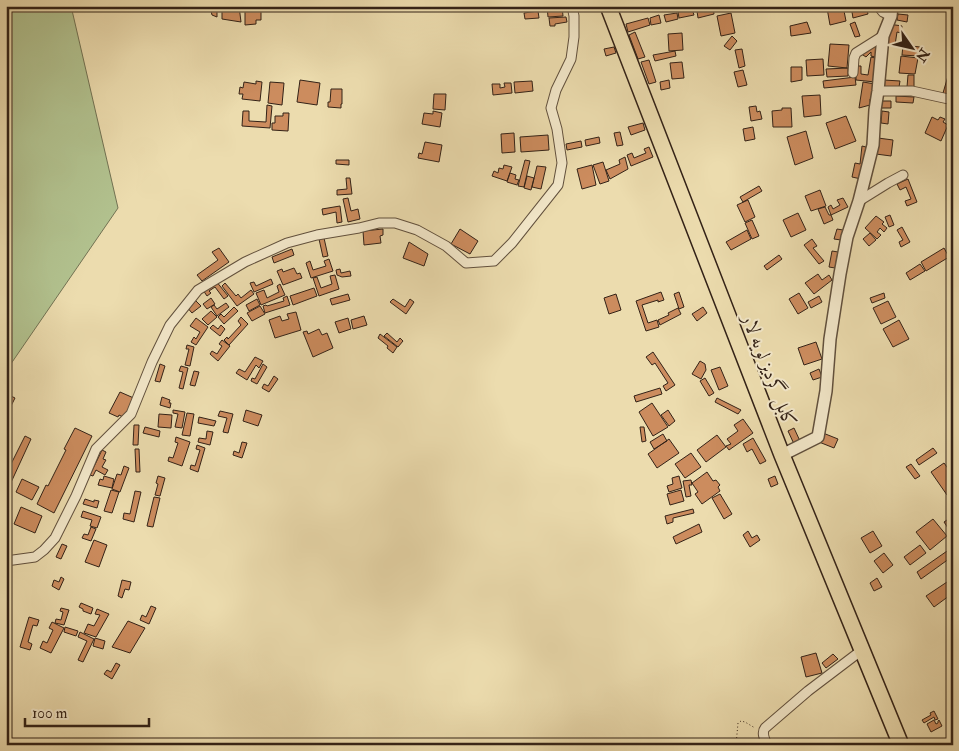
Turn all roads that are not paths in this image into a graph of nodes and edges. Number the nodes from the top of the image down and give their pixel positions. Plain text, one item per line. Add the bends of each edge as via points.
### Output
1 (572, 6) edge
2 (608, 6) edge
3 (878, 6) edge
4 (891, 11) edge
5 (883, 36) junction
6 (853, 73) dead end
7 (878, 91) junction
8 (953, 100) edge
9 (903, 175) dead end
10 (859, 201) junction
11 (782, 455) junction
12 (6, 561) edge
13 (862, 650) junction
14 (768, 745) edge
15 (901, 745) edge

1 - 12 street via 574,37 571,59 550,108 562,163 558,185 494,261 466,263 446,246 417,230 395,223 380,223 287,243 245,262 198,290 170,325 131,414 96,449 55,538 35,557
2 - 11 highway, کابل گردیز لویه لار
3 - 4 street via 883,12
4 - 5 street
5 - 6 street via 856,53
5 - 7 street
7 - 8 street via 912,91
7 - 10 street via 873,145
9 - 10 street
10 - 11 street via 847,237 840,274 818,437
11 - 13 highway, کابل گردیز لویه لار
13 - 14 street via 763,731
13 - 15 highway, کابل گردیز لویه لار

